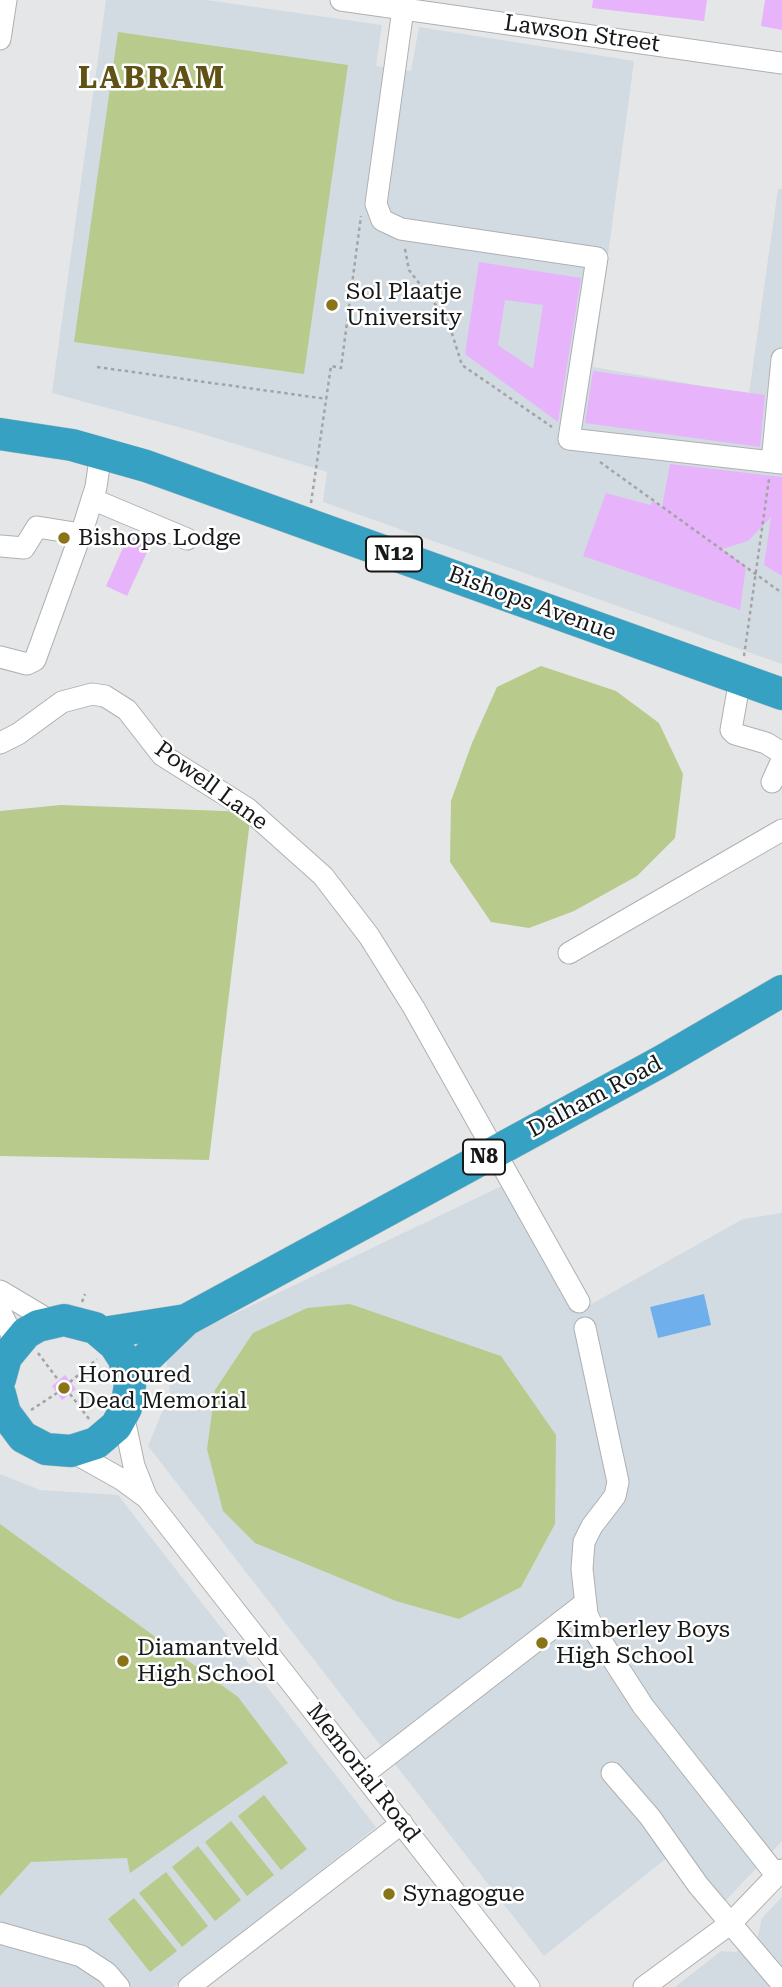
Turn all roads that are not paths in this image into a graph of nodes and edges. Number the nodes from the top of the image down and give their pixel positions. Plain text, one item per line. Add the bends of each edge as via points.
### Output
1 (6, 0) edge
2 (341, 0) edge
3 (368, 2) edge
4 (403, 9) junction
5 (0, 38) edge
6 (782, 63) edge
7 (782, 359) edge
8 (0, 434) edge
9 (101, 452) junction
10 (777, 463) edge
11 (92, 499) junction
12 (81, 534) junction
13 (187, 539) dead end
14 (1, 546) edge
15 (0, 657) edge
16 (740, 679) junction
17 (782, 694) edge
18 (0, 743) edge
19 (782, 753) edge
20 (782, 760) edge
21 (772, 782) dead end
22 (782, 831) edge
23 (569, 953) dead end
24 (782, 991) edge
25 (496, 1151) junction
26 (0, 1291) edge
27 (579, 1302) dead end
28 (0, 1311) edge
29 (186, 1320) junction
30 (52, 1322) junction
31 (585, 1328) dead end
32 (100, 1346) junction
33 (16, 1347) edge
34 (129, 1375) junction
35 (0, 1379) edge
36 (0, 1398) edge
37 (123, 1414) junction
38 (18, 1430) edge
39 (71, 1451) junction
40 (147, 1498) junction
41 (585, 1604) junction
42 (612, 1773) dead end
43 (364, 1774) junction
44 (402, 1823) junction
45 (779, 1873) edge
46 (731, 1923) junction
47 (0, 1933) edge
48 (782, 1984) edge
49 (119, 1987) edge
50 (189, 1987) edge
51 (529, 1987) edge
52 (644, 1987) edge

1 - 5 street
2 - 3 street, Lawson Street
3 - 4 street, Lawson Street
4 - 6 street, Lawson Street
4 - 10 street via 376,204 382,220 401,229 597,258 569,439
7 - 10 street
8 - 9 highway, Bishops Avenue / N12
9 - 11 street
9 - 16 highway, Bishops Avenue / N12
11 - 12 street
11 - 13 street
12 - 14 street via 37,527 24,548
12 - 15 street via 35,660 27,664
16 - 17 highway, Bishops Avenue / N12
16 - 19 street via 731,730
18 - 25 street, Powell Lane via 62,702 92,694 105,696 127,710 162,755 259,818 323,876 369,936
20 - 21 street
22 - 23 street
24 - 25 highway, Dalham Road / N8
25 - 27 street, Powell Lane
25 - 29 highway, Dalham Road / N8
26 - 30 street
28 - 33 street
29 - 32 highway, Dalham Road / N8
29 - 34 highway, Dalham Road / N8
30 - 32 highway, N8 via 76,1321
30 - 33 highway via 26,1333
31 - 41 street via 618,1482 615,1496 584,1542
32 - 34 highway via 115,1345
33 - 35 highway
34 - 37 highway
36 - 38 highway
37 - 39 highway via 96,1443
37 - 40 street via 134,1466
38 - 39 highway via 46,1449
39 - 40 street, Memorial Road
40 - 43 street, Memorial Road
41 - 43 street
41 - 45 street via 594,1630 643,1706
42 - 46 street
43 - 44 street, Memorial Road
44 - 50 street
44 - 51 street, Memorial Road
45 - 46 street
46 - 48 street
46 - 52 street
47 - 49 street via 81,1956

